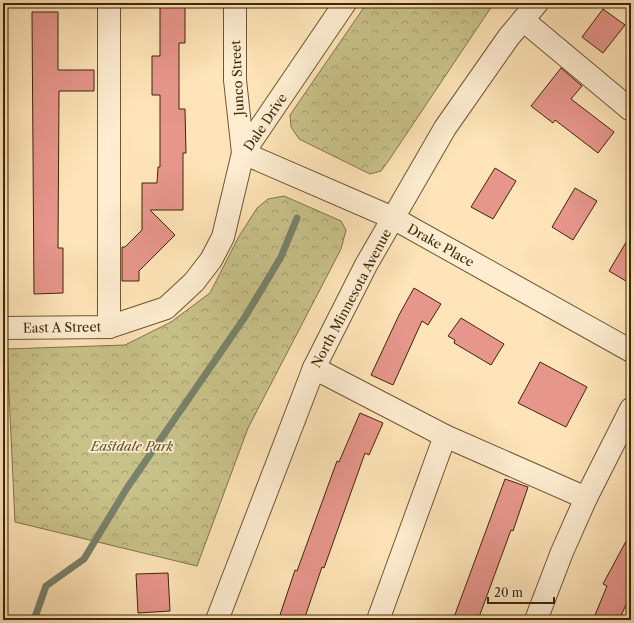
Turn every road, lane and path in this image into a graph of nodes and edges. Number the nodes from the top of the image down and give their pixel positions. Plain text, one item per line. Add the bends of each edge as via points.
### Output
1 (108, 3) edge
2 (235, 3) edge
3 (345, 3) edge
4 (537, 3) edge
5 (523, 20) junction
6 (631, 110) edge
7 (243, 153) junction
8 (393, 218) junction
9 (166, 308) joint
10 (109, 327) junction
11 (3, 328) edge
12 (631, 351) edge
13 (314, 368) junction
14 (631, 409) edge
15 (445, 436) junction
16 (586, 498) junction
17 (217, 620) edge
18 (378, 620) edge
19 (536, 620) edge

1 - 10 street
2 - 7 street, Junco Street via 235,80
3 - 7 street, Dale Drive
4 - 5 street, North Minnesota Avenue
5 - 6 street
5 - 8 street, North Minnesota Avenue via 445,128
7 - 8 street, Drake Place
7 - 9 street, Dale Drive via 223,237 211,260 194,282
8 - 12 street, Drake Place
8 - 13 street, North Minnesota Avenue
9 - 10 street, East A Street
10 - 11 street, East A Street
13 - 15 street
13 - 17 street, North Minnesota Avenue
14 - 16 street
15 - 16 street
15 - 18 street
16 - 19 street

